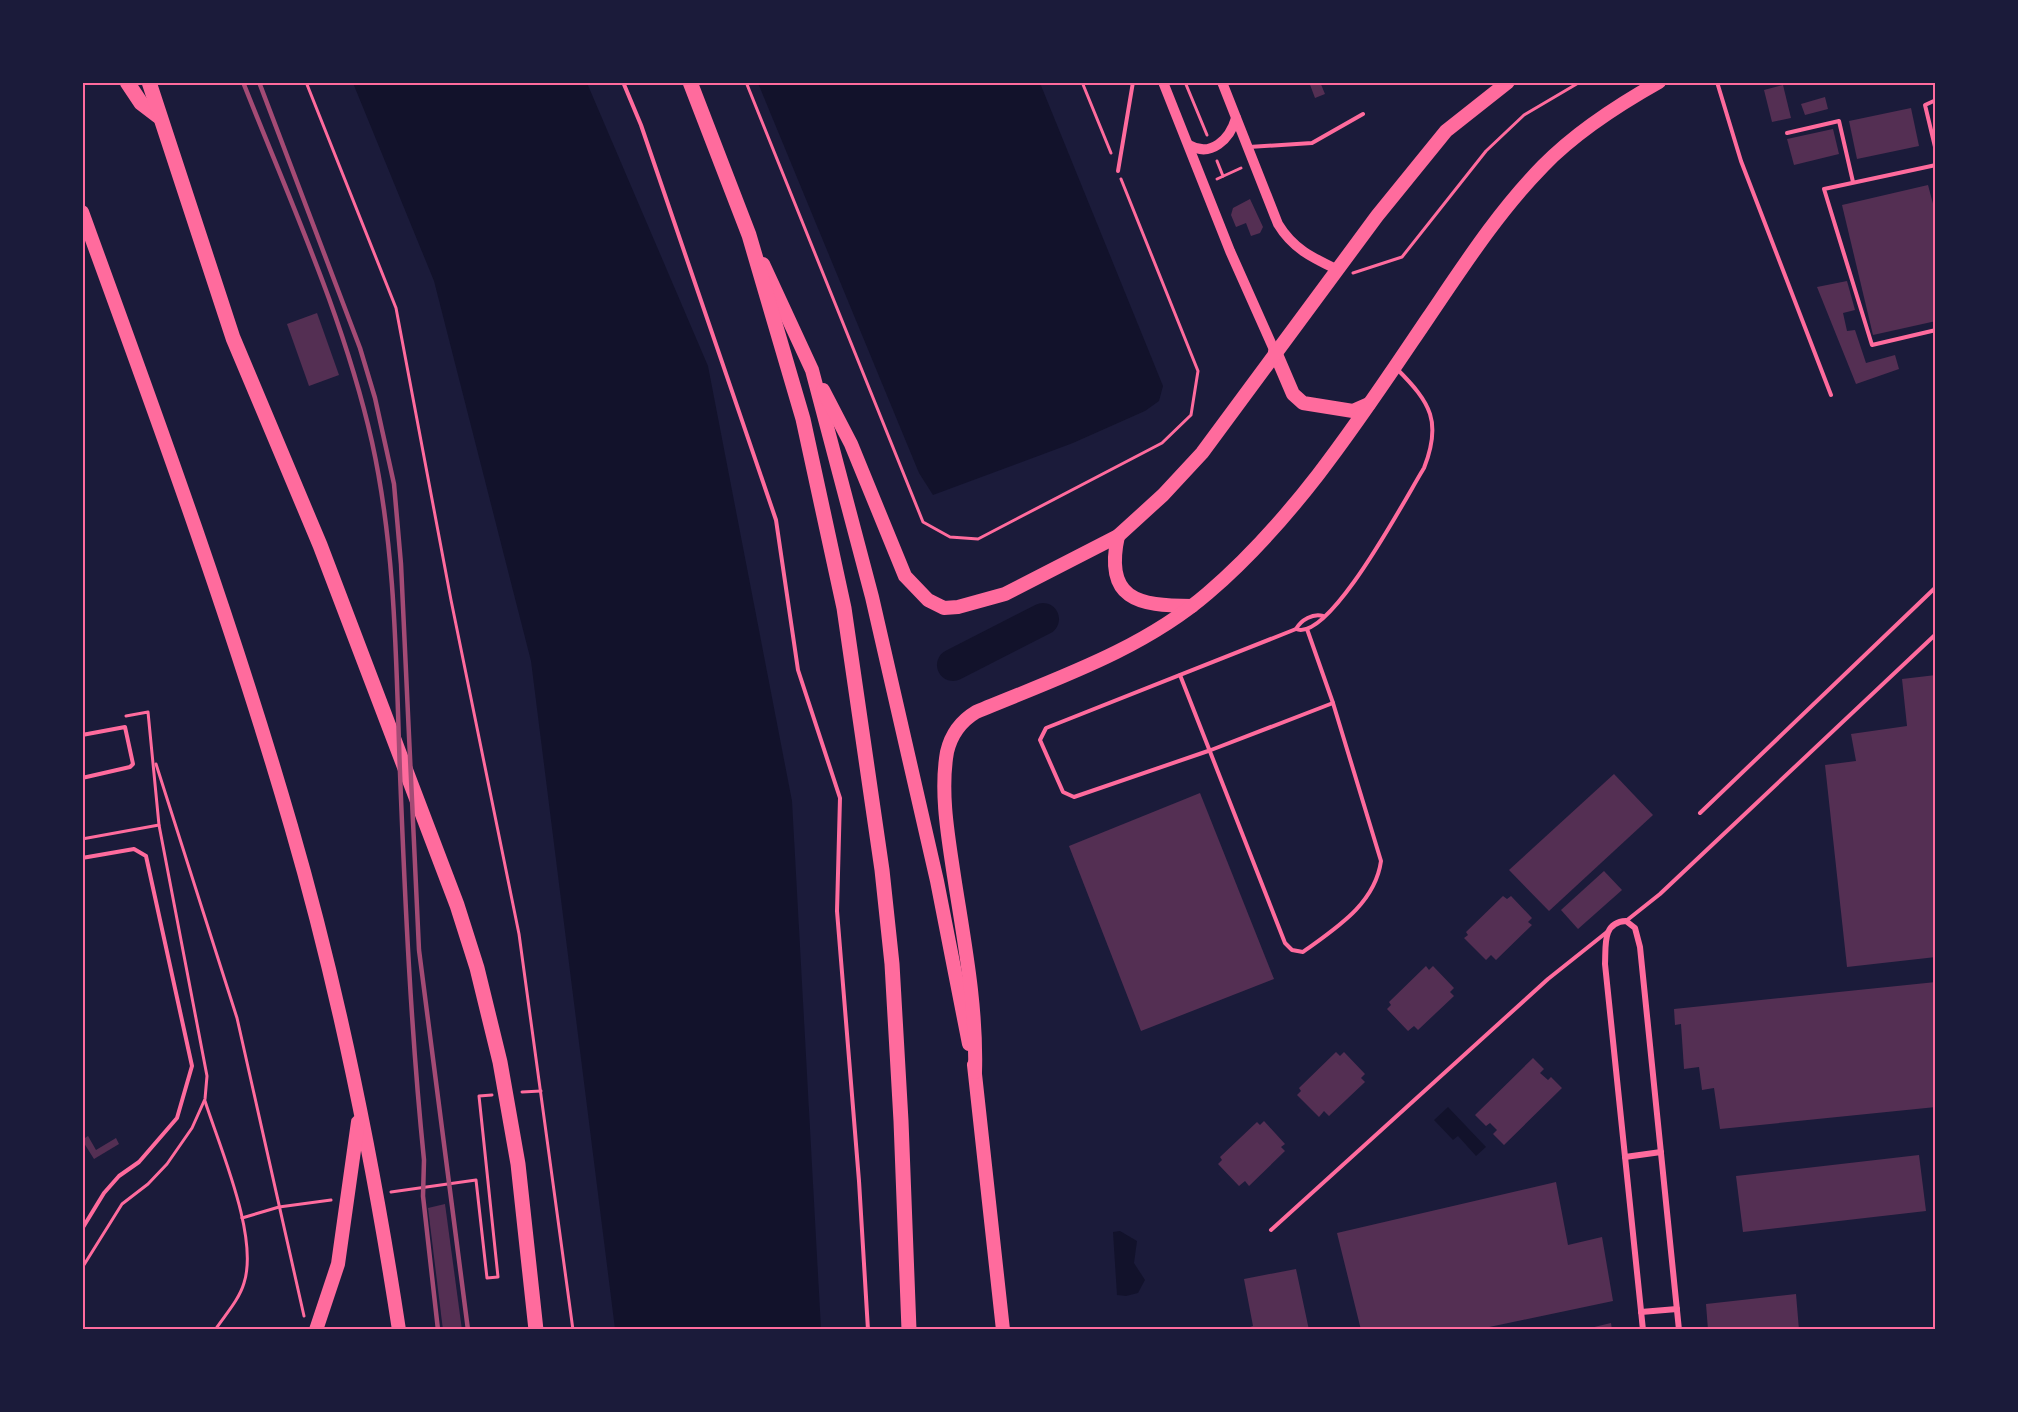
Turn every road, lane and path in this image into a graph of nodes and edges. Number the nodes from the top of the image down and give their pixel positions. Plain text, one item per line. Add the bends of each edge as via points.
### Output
1 (127, 82) edge
2 (149, 82) edge
3 (306, 82) edge
4 (623, 82) edge
5 (690, 82) edge
6 (746, 82) edge
7 (1082, 82) edge
8 (1132, 82) edge
9 (1163, 82) edge
10 (1185, 82) edge
11 (1222, 82) edge
12 (1508, 82) edge
13 (1580, 82) edge
14 (1659, 82) edge
15 (1717, 82) edge
16 (1935, 100) edge
17 (1363, 114) dead end
18 (158, 116) junction
19 (1236, 118) junction
20 (1787, 133) dead end
21 (1189, 145) junction
22 (1248, 147) junction
23 (1212, 148) junction
24 (1935, 151) edge
25 (1254, 161) junction
26 (1935, 165) edge
27 (1118, 171) junction
28 (1223, 176) junction
29 (1852, 182) junction
30 (1204, 185) junction
31 (82, 212) edge
32 (749, 235) junction
33 (1338, 270) junction
34 (1935, 330) edge
35 (1275, 352) junction
36 (1395, 367) junction
37 (812, 370) junction
38 (1832, 395) dead end
39 (1370, 403) junction
40 (1118, 536) junction
41 (1935, 587) edge
42 (1192, 606) junction
43 (1323, 616) junction
44 (1296, 629) junction
45 (1307, 629) junction
46 (1935, 634) edge
47 (1180, 675) junction
48 (1333, 703) junction
49 (82, 735) edge
50 (1211, 750) junction
51 (154, 757) dead end
52 (82, 778) edge
53 (1700, 813) dead end
54 (82, 839) edge
55 (82, 858) edge
56 (1626, 921) junction
57 (1608, 932) junction
58 (975, 1072) junction
59 (204, 1099) junction
60 (360, 1114) junction
61 (1661, 1152) junction
62 (1625, 1157) junction
63 (490, 1177) dead end
64 (383, 1193) dead end
65 (337, 1199) dead end
66 (279, 1207) junction
67 (242, 1218) junction
68 (82, 1229) edge
69 (1271, 1230) dead end
70 (82, 1268) edge
71 (1677, 1309) junction
72 (1641, 1312) junction
73 (311, 1327) edge
74 (214, 1329) edge
75 (399, 1329) edge
76 (536, 1329) edge
77 (573, 1329) edge
78 (868, 1329) edge
79 (909, 1329) edge
80 (1003, 1329) edge
81 (1643, 1329) edge
82 (1679, 1329) edge

1 - 18 highway via 141,103
2 - 18 highway
3 - 77 path via 396,308 519,934
4 - 78 lane via 776,520 798,670 840,798 837,911
5 - 32 highway
6 - 27 path via 923,522 950,537 978,539 1162,443 1191,415 1198,371
7 - 27 path
8 - 27 lane
9 - 21 street
10 - 23 path
11 - 19 street
12 - 33 highway via 1446,131
13 - 33 path via 1524,115 1486,151 1402,257 1349,275
14 - 36 highway via 1613,110 1544,164 1500,214
15 - 38 lane via 1741,160
16 - 24 lane via 1926,105
17 - 22 lane via 1312,143
18 - 76 highway via 233,338 324,556 457,904 477,968 500,1062 518,1164
19 - 22 street
19 - 23 street via 1232,131
20 - 29 lane via 1839,121
21 - 23 street via 1202,150
21 - 30 street
22 - 25 street
23 - 28 path
25 - 28 path
25 - 33 street via 1286,237 1308,255
26 - 29 lane
28 - 30 path
29 - 34 lane via 1824,190 1872,345
30 - 35 street
31 - 60 highway via 139,361 292,827
32 - 37 highway
32 - 79 highway via 802,419 844,608 882,870 891,964
33 - 35 highway
35 - 39 highway via 1293,394 1303,403 1353,411
35 - 40 highway via 1202,453
36 - 39 highway
36 - 43 lane via 1428,404 1434,427 1432,447 1424,468 1353,586
37 - 40 highway via 851,444 905,576 928,600 944,608 958,608 1005,594
37 - 58 highway via 872,597 937,881
39 - 42 highway via 1277,525
40 - 42 highway via 1113,566 1126,593 1151,605
41 - 53 lane
42 - 58 highway via 1137,642 976,712 966,718 951,740 947,753 948,837 975,1020
43 - 44 lane via 1302,621
43 - 45 lane
44 - 45 lane
44 - 47 lane
45 - 48 lane
46 - 56 lane via 1660,894
47 - 50 lane
47 - 50 lane via 1046,728 1040,740 1063,792 1070,797
48 - 50 lane
48 - 50 lane via 1381,861 1379,876 1363,904 1303,952 1292,950 1285,943
49 - 52 lane via 125,727 133,764
51 - 66 path via 237,1018
54 - 59 path via 159,825 207,1076
55 - 68 lane via 134,849 146,856 192,1066 177,1118 140,1162 119,1176 104,1193
56 - 57 street via 1616,922
56 - 61 street via 1635,928 1639,940
57 - 62 street via 1605,964
57 - 69 lane via 1548,978
58 - 80 highway
59 - 67 path
59 - 70 path via 192,1128 167,1164 122,1204
60 - 73 highway via 338,1264
60 - 75 highway
61 - 62 street
61 - 71 street
62 - 72 street
63 - 64 path via 498,1277 488,1278 476,1180
65 - 66 path
66 - 67 path
66 - 73 path
67 - 74 path via 248,1246 244,1285
71 - 72 street
71 - 82 street
72 - 81 street

